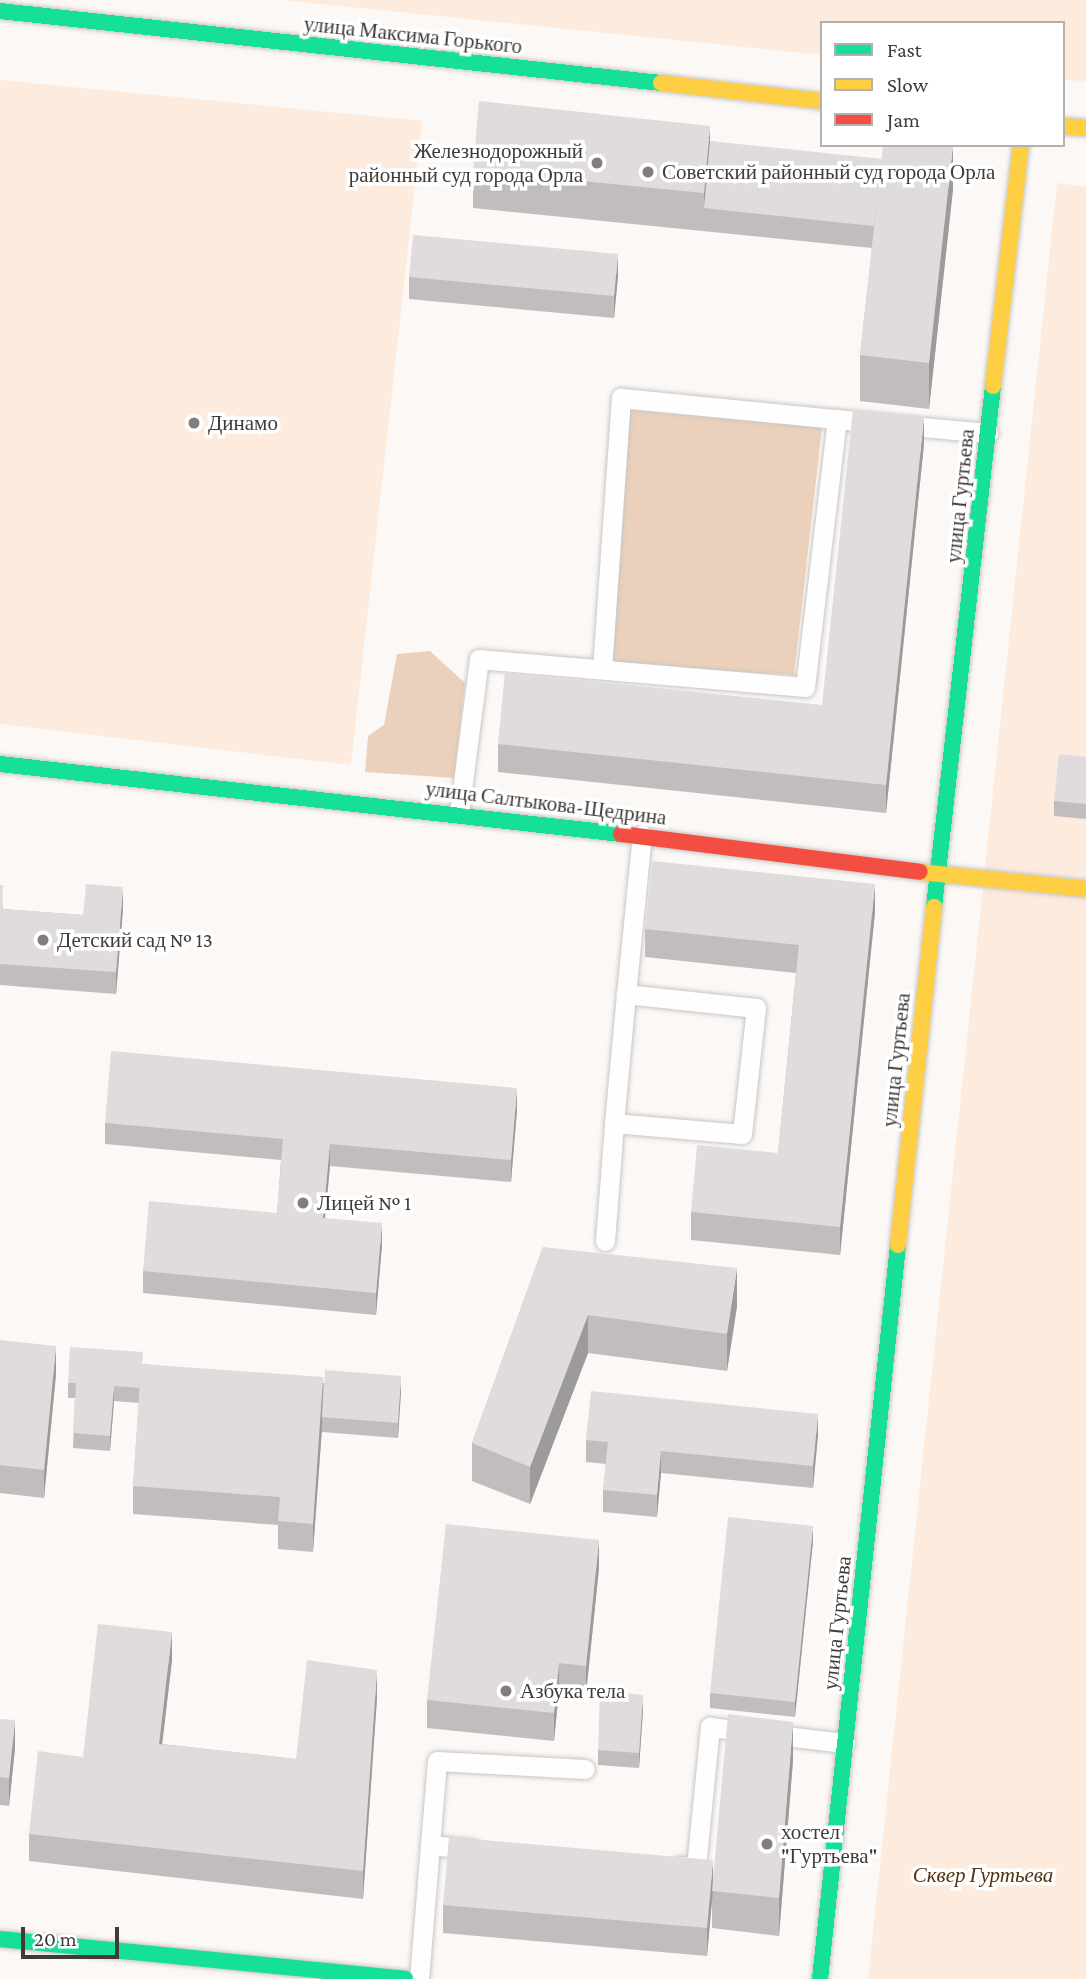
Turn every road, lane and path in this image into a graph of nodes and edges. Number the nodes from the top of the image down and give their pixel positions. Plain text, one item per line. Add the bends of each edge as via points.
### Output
1 (0, 11) edge
2 (820, 101) edge
3 (1065, 126) edge
4 (1086, 128) edge
5 (1021, 147) edge
6 (836, 419) junction
7 (988, 433) junction
8 (602, 669) junction
9 (0, 764) edge
10 (459, 813) junction
11 (642, 835) junction
12 (938, 873) junction
13 (1086, 889) edge
14 (626, 994) junction
15 (614, 1123) junction
16 (605, 1241) dead end
17 (845, 1743) junction
18 (585, 1769) dead end
19 (430, 1845) junction
20 (496, 1851) edge
21 (656, 1864) edge
22 (0, 1939) edge
23 (214, 1970) edge
24 (405, 1979) edge
25 (419, 1979) edge
26 (820, 1979) edge

1 - 2 street, улица Максима Горького
3 - 4 street
5 - 7 street, улица Гуртьева
6 - 7 lane
6 - 8 lane via 805,687
6 - 8 lane via 621,398
7 - 12 street, улица Гуртьева
8 - 10 lane via 479,659
9 - 10 street, улица Салтыкова-Щедрина
10 - 11 street, улица Салтыкова-Щедрина
11 - 12 street, улица Салтыкова-Щедрина
11 - 14 lane
12 - 13 street, улица Салтыкова-Щедрина
12 - 17 street, улица Гуртьева
14 - 15 lane
14 - 15 lane via 756,1008 742,1134
15 - 16 lane
17 - 21 lane via 710,1727 696,1867
17 - 26 street, улица Гуртьева
18 - 19 lane via 437,1761
19 - 20 lane
19 - 25 lane
22 - 23 street
23 - 24 street

